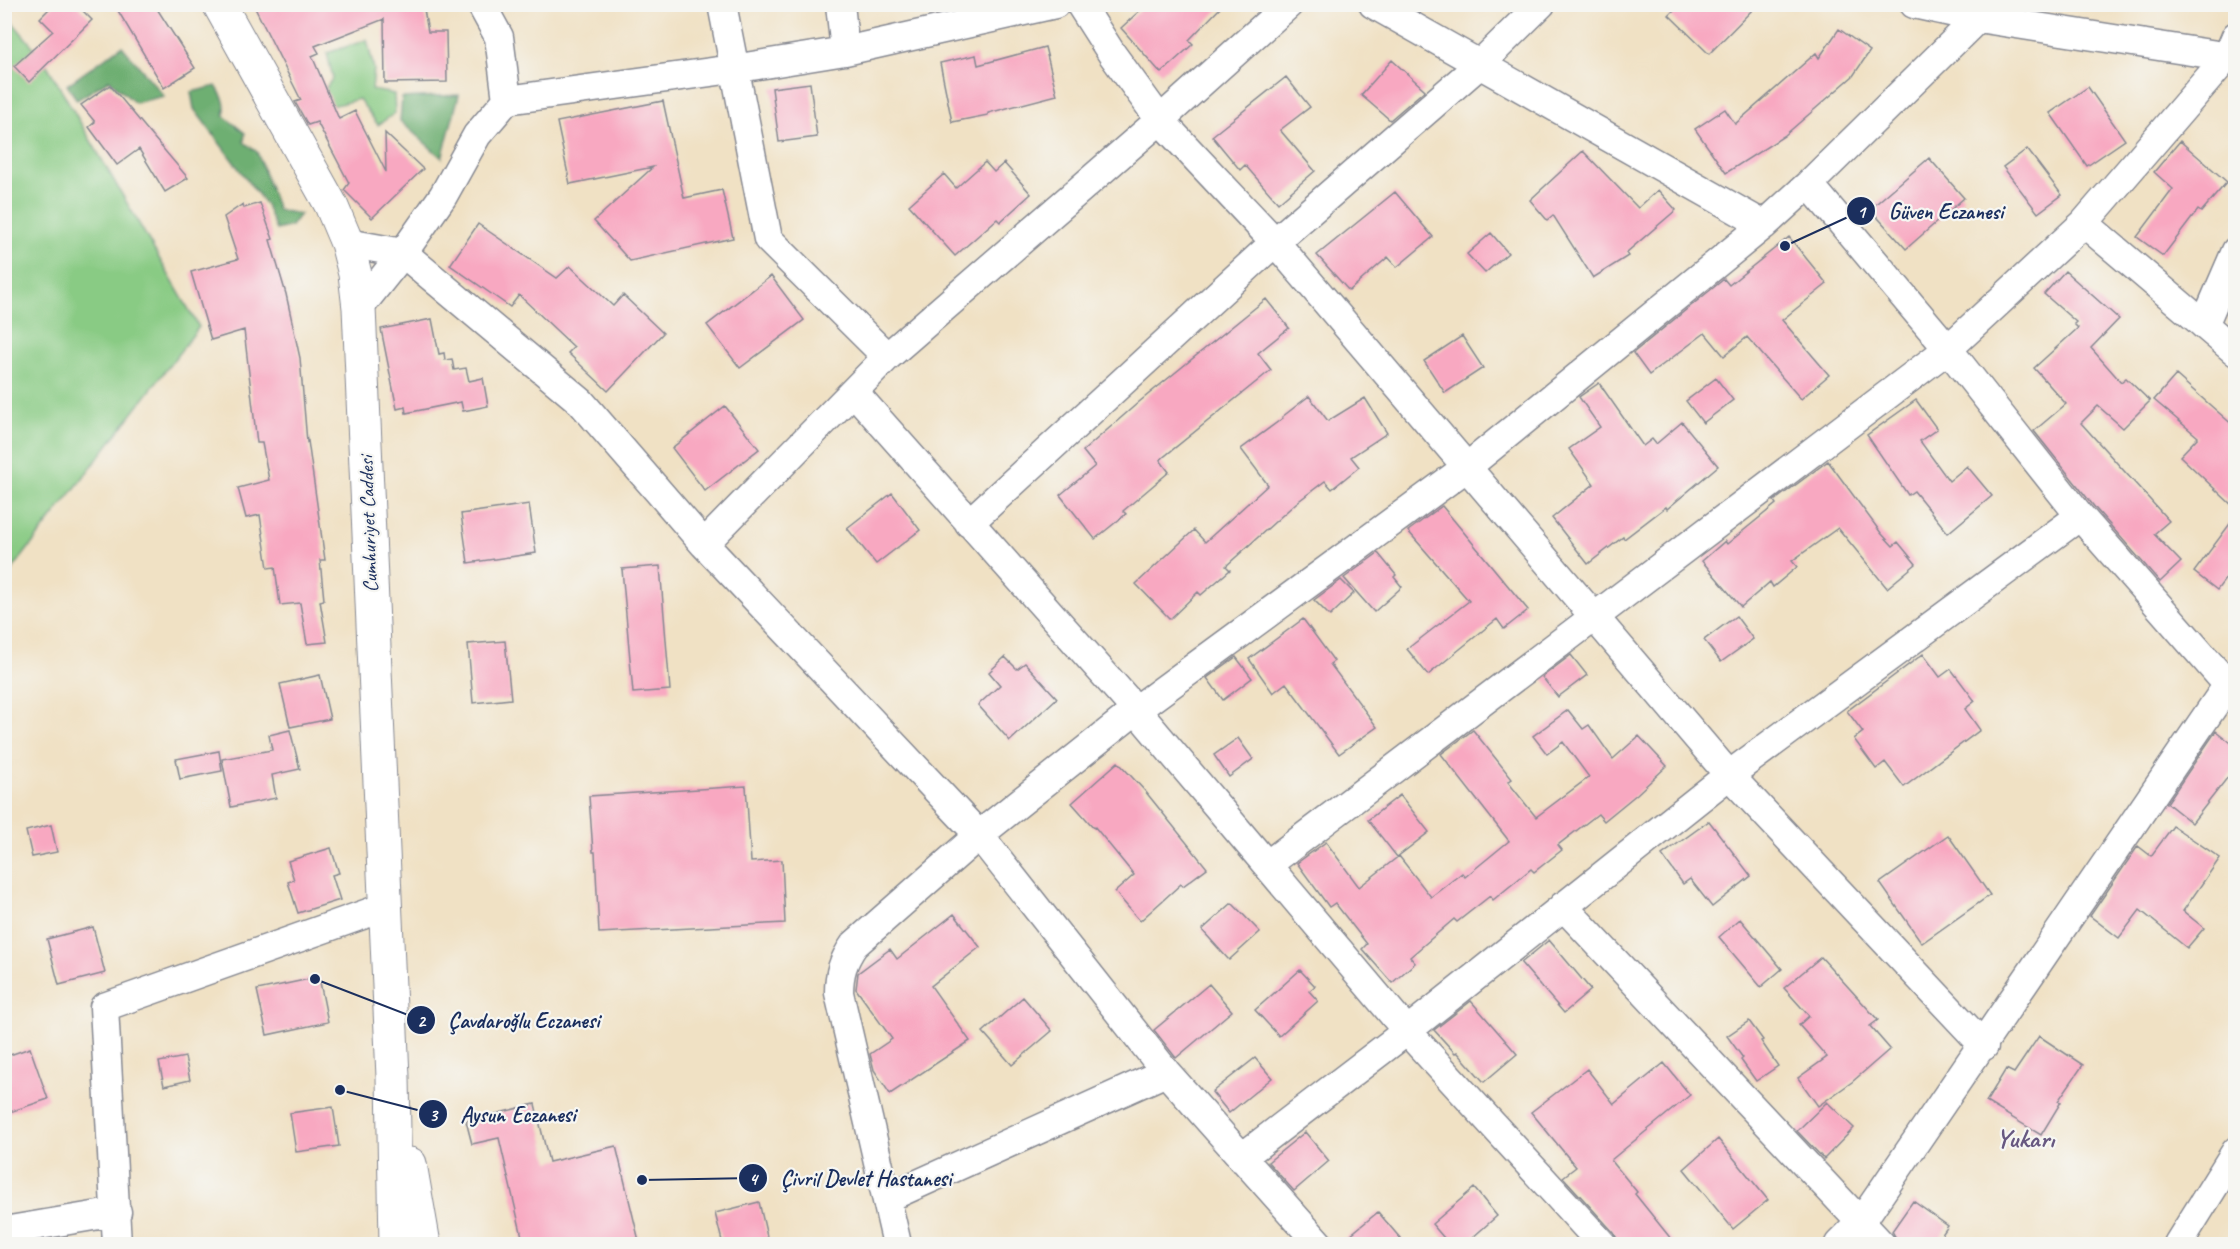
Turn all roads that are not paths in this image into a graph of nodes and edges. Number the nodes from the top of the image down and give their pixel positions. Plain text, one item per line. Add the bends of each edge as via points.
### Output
1 (219, 4) edge
2 (481, 4) edge
3 (722, 4) edge
4 (840, 4) edge
5 (1055, 4) edge
6 (1080, 4) edge
7 (1289, 4) edge
8 (1373, 4) edge
9 (1541, 4) edge
10 (1914, 4) edge
11 (1980, 11) edge
12 (2233, 50) edge
13 (845, 51) junction
14 (1480, 64) junction
15 (733, 69) junction
16 (507, 100) junction
17 (1160, 120) junction
18 (1809, 184) junction
19 (2084, 223) junction
20 (1764, 225) junction
21 (1275, 242) junction
22 (347, 243) junction
23 (2235, 251) edge
24 (403, 253) junction
25 (359, 308) junction
26 (2204, 325) junction
27 (1948, 349) junction
28 (2235, 352) edge
29 (887, 357) junction
30 (854, 392) junction
31 (1467, 467) junction
32 (2080, 516) junction
33 (969, 523) junction
34 (704, 544) junction
35 (1595, 617) junction
36 (2233, 682) edge
37 (1136, 710) junction
38 (1729, 775) junction
39 (979, 835) junction
40 (1267, 865) junction
41 (1563, 906) junction
42 (385, 907) junction
43 (1407, 1031) junction
44 (1984, 1046) junction
45 (1166, 1072) junction
46 (393, 1077) junction
47 (2235, 1151) edge
48 (1241, 1158) junction
49 (887, 1198) junction
50 (117, 1212) junction
51 (1861, 1222) junction
52 (4, 1231) edge
53 (117, 1245) edge
54 (396, 1245) edge
55 (424, 1245) edge
56 (897, 1245) edge
57 (1319, 1245) edge
58 (1602, 1245) edge
59 (1839, 1245) edge
60 (1881, 1245) edge
61 (2178, 1245) edge

1 - 22 main road, Cumhuriyet Caddesi via 331,205
2 - 16 street via 499,37
3 - 15 street
4 - 13 street
5 - 13 street
6 - 17 street
7 - 17 street
8 - 14 street
9 - 14 street
10 - 11 street
11 - 12 street
11 - 18 street
12 - 19 street
13 - 15 street
14 - 20 street
14 - 21 street
15 - 16 street
15 - 29 street via 768,238
16 - 24 street via 477,135 443,196
17 - 21 street
17 - 29 street
18 - 20 street
18 - 27 street
19 - 26 street
19 - 27 street
20 - 31 street
21 - 31 street
21 - 33 street
22 - 24 street
22 - 25 main road, Cumhuriyet Caddesi
23 - 26 street
24 - 25 street
24 - 34 street via 581,402
25 - 42 main road, Cumhuriyet Caddesi
26 - 28 street
27 - 32 street
27 - 35 street
29 - 30 street
30 - 33 street
30 - 34 street
31 - 35 street
31 - 37 street
32 - 36 street
32 - 38 street
33 - 37 street
34 - 39 street
35 - 38 street
35 - 40 street
36 - 44 street
37 - 39 street
37 - 40 street
38 - 41 street
38 - 44 street
39 - 45 street
39 - 49 street via 854,945 839,975 839,993
40 - 43 street
41 - 43 street
41 - 51 street
42 - 46 main road, Cumhuriyet Caddesi
42 - 50 street via 104,1007
43 - 48 street
43 - 58 street
44 - 51 street
45 - 48 street
45 - 49 street
46 - 54 main road, Cumhuriyet Caddesi
46 - 55 main road, Cumhuriyet Caddesi
47 - 61 street
48 - 57 street
49 - 56 street
50 - 52 street
50 - 53 street
51 - 59 street
51 - 60 street

